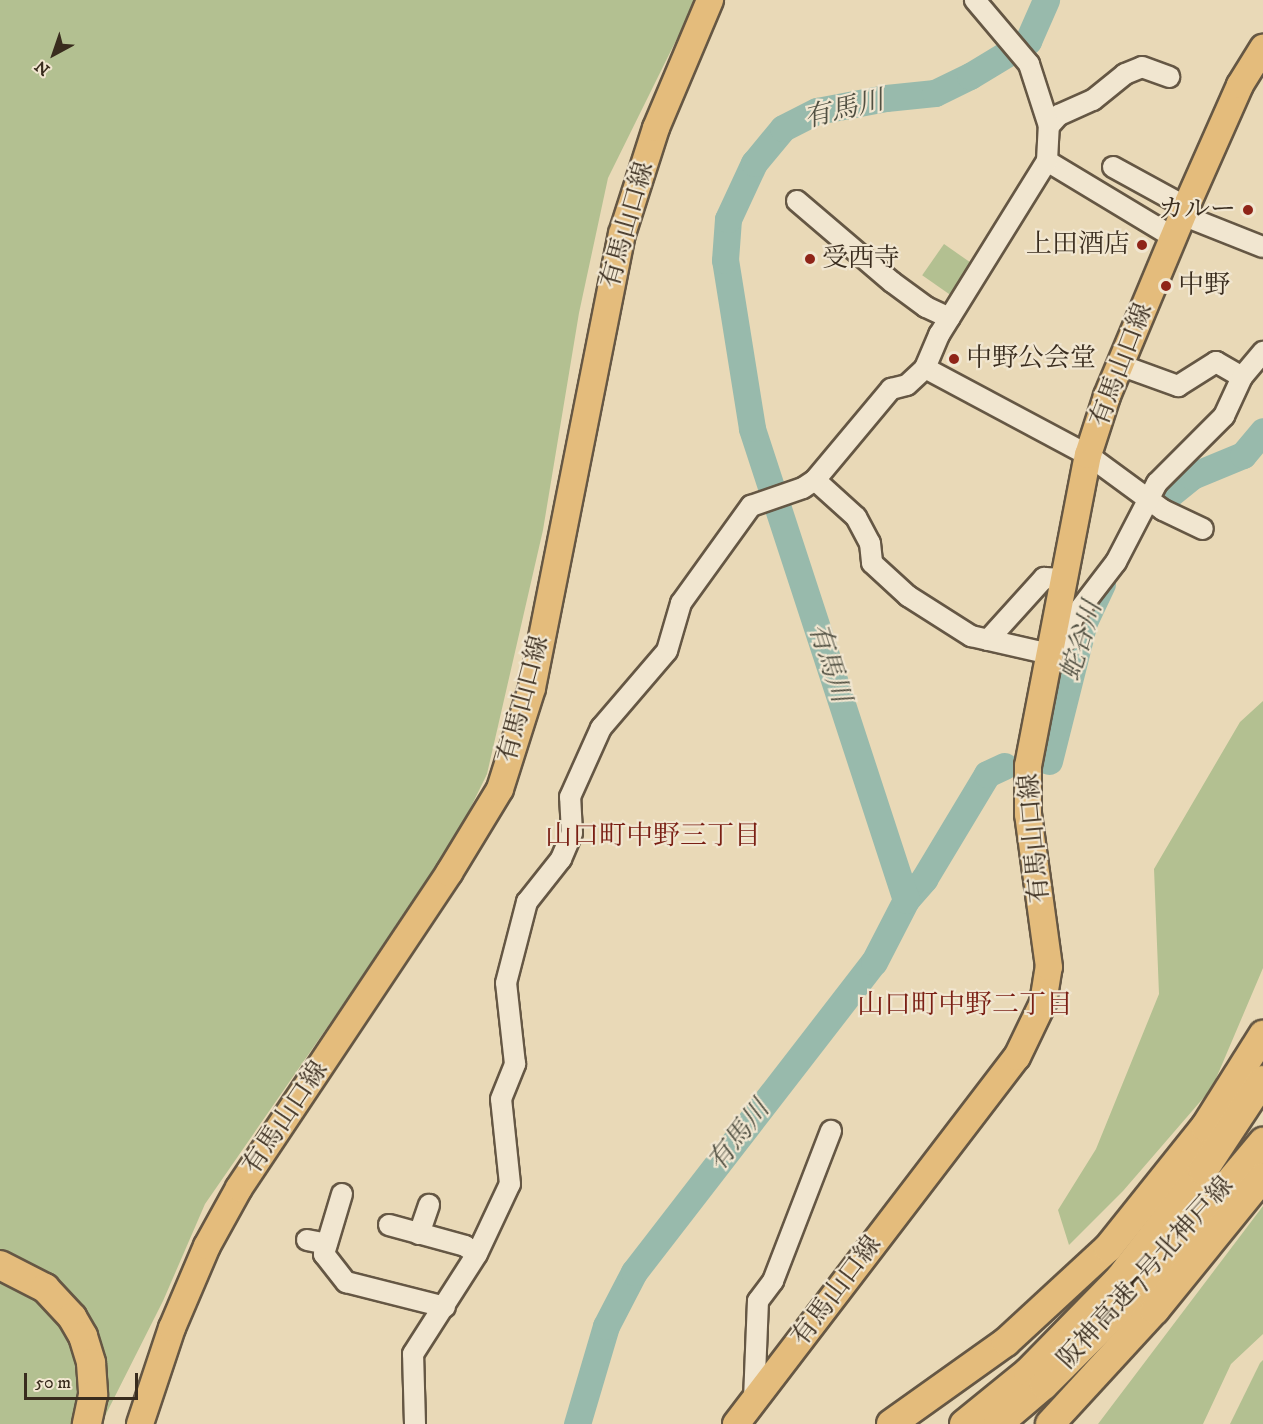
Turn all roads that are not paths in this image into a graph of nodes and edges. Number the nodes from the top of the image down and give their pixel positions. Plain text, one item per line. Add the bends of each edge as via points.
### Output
1 (710, 0) edge
2 (975, 0) edge
3 (1263, 48) edge
4 (1169, 77) dead end
5 (1049, 126) junction
6 (1047, 161) junction
7 (1113, 167) dead end
8 (797, 201) dead end
9 (1180, 220) junction
10 (1263, 247) edge
11 (950, 318) junction
12 (1263, 352) edge
13 (1120, 365) junction
14 (925, 368) junction
15 (1242, 377) junction
16 (1088, 455) junction
17 (809, 484) junction
18 (1151, 498) junction
19 (1203, 529) dead end
20 (1065, 579) junction
21 (988, 640) junction
22 (1051, 647) junction
23 (1263, 1035) edge
24 (1263, 1080) edge
25 (831, 1131) dead end
26 (1263, 1142) edge
27 (1263, 1177) edge
28 (342, 1194) dead end
29 (429, 1205) dead end
30 (389, 1225) dead end
31 (419, 1234) junction
32 (307, 1240) dead end
33 (327, 1244) junction
34 (477, 1254) junction
35 (0, 1265) edge
36 (0, 1280) edge
37 (445, 1307) junction
38 (172, 1328) junction
39 (754, 1400) junction
40 (71, 1424) edge
41 (87, 1424) edge
42 (140, 1424) edge
43 (149, 1424) edge
44 (415, 1424) edge
45 (736, 1424) edge
46 (891, 1424) edge
47 (964, 1424) edge
48 (998, 1424) edge
49 (1050, 1424) edge

1 - 38 main road, 有馬山口線 via 656,128 622,234 532,688 500,789 449,873 239,1188 207,1246
2 - 5 street via 1024,59
3 - 9 main road, 有馬山口線 via 1240,85
4 - 5 street via 1142,67 1125,74 1093,100 1059,115
5 - 6 street
6 - 9 street
6 - 11 street
7 - 9 street
8 - 11 street via 892,282 926,307
9 - 10 street
9 - 13 main road, 有馬山口線
11 - 14 street
12 - 15 street
13 - 15 street via 1178,386 1216,362
13 - 16 main road, 有馬山口線
14 - 16 street
14 - 17 street via 907,385 891,389
15 - 18 street via 1224,416 1157,483
16 - 18 street
16 - 20 main road, 有馬山口線
17 - 21 street via 856,517 870,543 872,563 908,596 971,636
17 - 34 street via 752,506 681,603 667,651 602,728 570,797 572,832 561,859 527,902 506,983 515,1064 501,1100 510,1184
18 - 19 street via 1169,514
18 - 22 street via 1116,562 1073,618 1065,640
20 - 21 street via 1044,578
20 - 22 main road, 有馬山口線
21 - 22 street
22 - 39 main road, 有馬山口線 via 1028,766 1028,814 1049,967 1043,1002 1017,1057
23 - 46 highway via 1205,1127 1108,1248 1006,1342
24 - 47 highway, 阪神高速7号北神戸線 via 1203,1171 1120,1278 1028,1372
25 - 39 street via 791,1214 773,1281 756,1309
26 - 48 highway, 阪神高速7号北神戸線 via 1140,1289 1044,1385
27 - 49 highway via 1155,1310
28 - 33 street
29 - 31 street
30 - 31 street
31 - 34 street via 465,1246
32 - 33 street
33 - 37 street via 324,1254 346,1282
34 - 37 street
35 - 41 highway via 45,1288 78,1326 91,1362 93,1395
36 - 40 highway via 37,1300 65,1334 77,1376
37 - 44 street via 413,1354
38 - 42 main road, 有馬山口線
38 - 43 main road, 有馬山口線
39 - 45 main road, 有馬山口線

